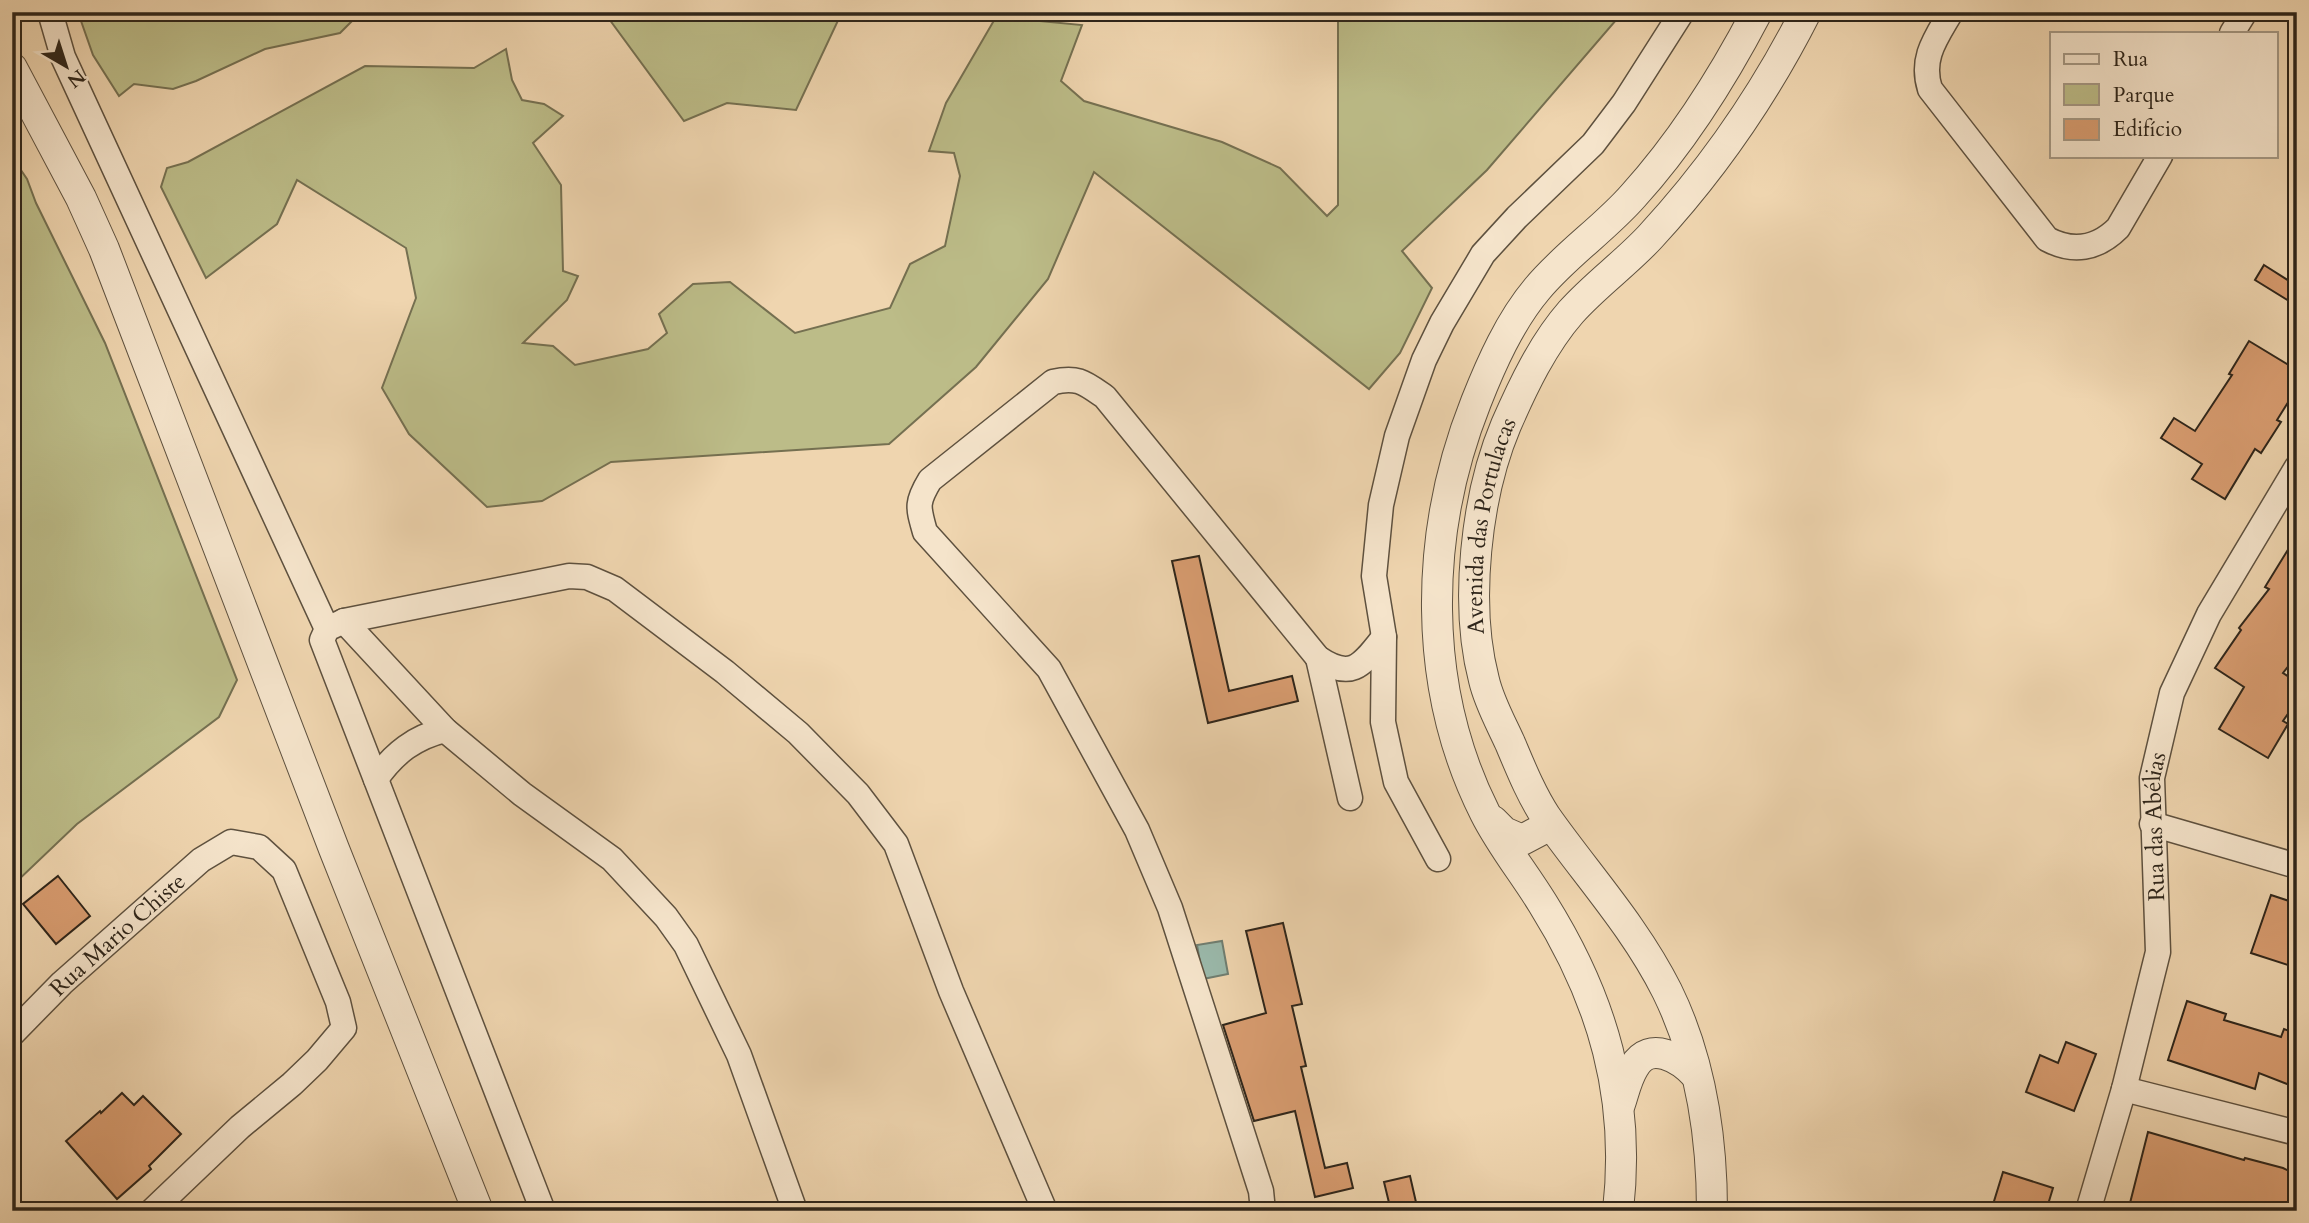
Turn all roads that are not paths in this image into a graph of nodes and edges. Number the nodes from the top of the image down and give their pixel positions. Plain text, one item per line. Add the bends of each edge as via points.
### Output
1 (50, 12) edge
2 (1682, 12) edge
3 (1757, 12) edge
4 (1806, 12) edge
5 (1951, 12) edge
6 (2245, 12) edge
7 (2233, 32) edge
8 (12, 68) edge
9 (2159, 158) edge
10 (2297, 467) edge
11 (336, 625) junction
12 (1384, 637) junction
13 (1318, 657) junction
14 (445, 730) junction
15 (376, 779) junction
16 (1350, 799) dead end
17 (1485, 814) junction
18 (1547, 818) junction
19 (2152, 824) junction
20 (1438, 859) dead end
21 (2297, 866) edge
22 (12, 1034) edge
23 (1696, 1075) junction
24 (2124, 1088) junction
25 (1619, 1105) junction
26 (2297, 1133) edge
27 (152, 1211) edge
28 (478, 1211) edge
29 (543, 1211) edge
30 (795, 1211) edge
31 (1045, 1211) edge
32 (1263, 1211) edge
33 (1618, 1211) edge
34 (1712, 1211) edge
35 (2088, 1211) edge

1 - 11 street via 63,57
2 - 12 street via 1625,103 1593,144 1483,254 1430,348 1397,436 1381,505 1374,576
3 - 17 street, Avenida das Portulacas via 1721,75 1633,197 1536,289 1494,363 1462,441 1440,553 1438,630 1446,705
4 - 18 street, Avenida das Portulacas via 1770,77 1713,161 1649,239 1570,313 1551,340 1518,398 1494,461 1476,557 1479,651 1484,681 1528,787
5 - 9 street via 1926,59 1930,89 2047,239 2080,248 2110,236
6 - 7 street
8 - 28 street via 104,249
10 - 19 street, Rua das Abélias via 2209,614 2172,693 2152,778
11 - 14 street
11 - 15 street via 322,640
11 - 31 street via 569,576 587,577 615,589 726,672 798,733 858,794 896,844 951,991
12 - 13 street via 1367,659 1352,668 1335,670
12 - 20 street via 1383,722 1396,782
13 - 16 street
13 - 32 street via 1105,397 1082,380 1053,382 930,480 918,499 925,532 1049,669 1138,830 1170,908 1261,1191
14 - 15 street via 408,745
14 - 30 street via 522,794 612,859 686,945 738,1055
15 - 29 street
17 - 18 street via 1522,841 1541,830
17 - 25 street, Avenida das Portulacas via 1577,965 1610,1057
18 - 23 street, Avenida das Portulacas via 1645,952 1683,1027
19 - 21 street
19 - 24 street, Rua das Abélias via 2158,952
22 - 27 street, Rua Mario Chiste via 62,983 191,869 231,842 259,847 284,870 338,1002 344,1028 292,1084
23 - 25 street via 1673,1056 1645,1056 1633,1068
23 - 34 street, Avenida das Portulacas via 1708,1139
24 - 26 street
24 - 35 street, Rua das Abélias
25 - 33 street, Avenida das Portulacas

